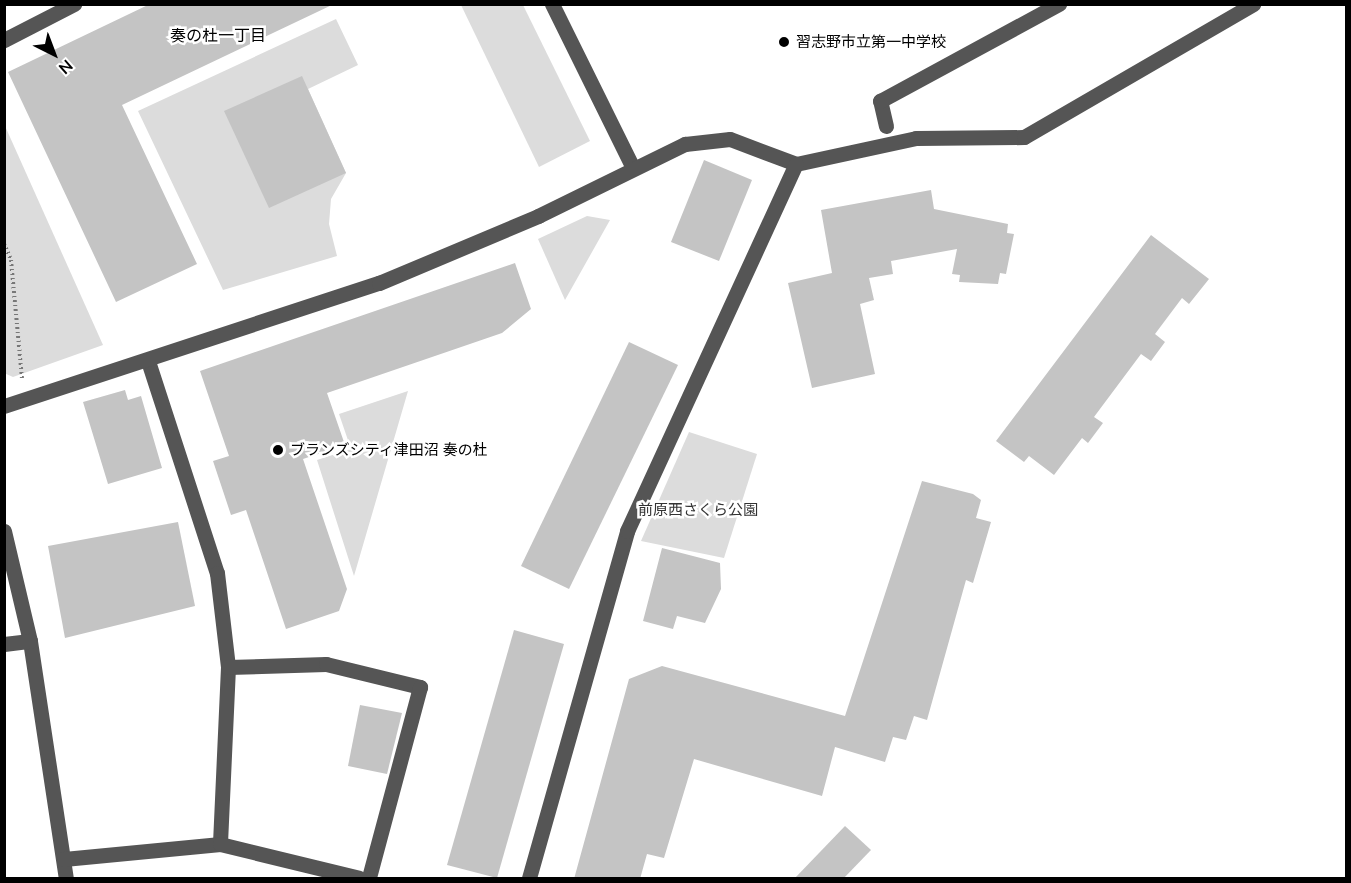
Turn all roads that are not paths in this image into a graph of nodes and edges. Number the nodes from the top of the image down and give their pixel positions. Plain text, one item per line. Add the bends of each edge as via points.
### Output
1 (74, 4) edge
2 (552, 4) edge
3 (1059, 4) edge
4 (1252, 4) edge
5 (4, 40) edge
6 (886, 126) dead end
7 (796, 164) junction
8 (633, 168) junction
9 (148, 361) junction
10 (4, 406) edge
11 (4, 531) edge
12 (30, 641) junction
13 (4, 644) edge
14 (228, 667) junction
15 (220, 844) junction
16 (64, 859) junction
17 (66, 879) edge
18 (358, 879) edge
19 (369, 879) edge
20 (529, 879) edge

1 - 5 street
2 - 8 street
3 - 6 street via 880,101
4 - 7 street via 1024,137 916,138
7 - 8 street via 730,139 710,137
7 - 20 street via 627,531
8 - 9 street via 450,255
9 - 10 street
9 - 14 street via 217,573
11 - 12 street
12 - 13 street
12 - 16 street
14 - 15 street
14 - 19 street via 326,664 420,687
15 - 16 street
15 - 18 street
16 - 17 street

